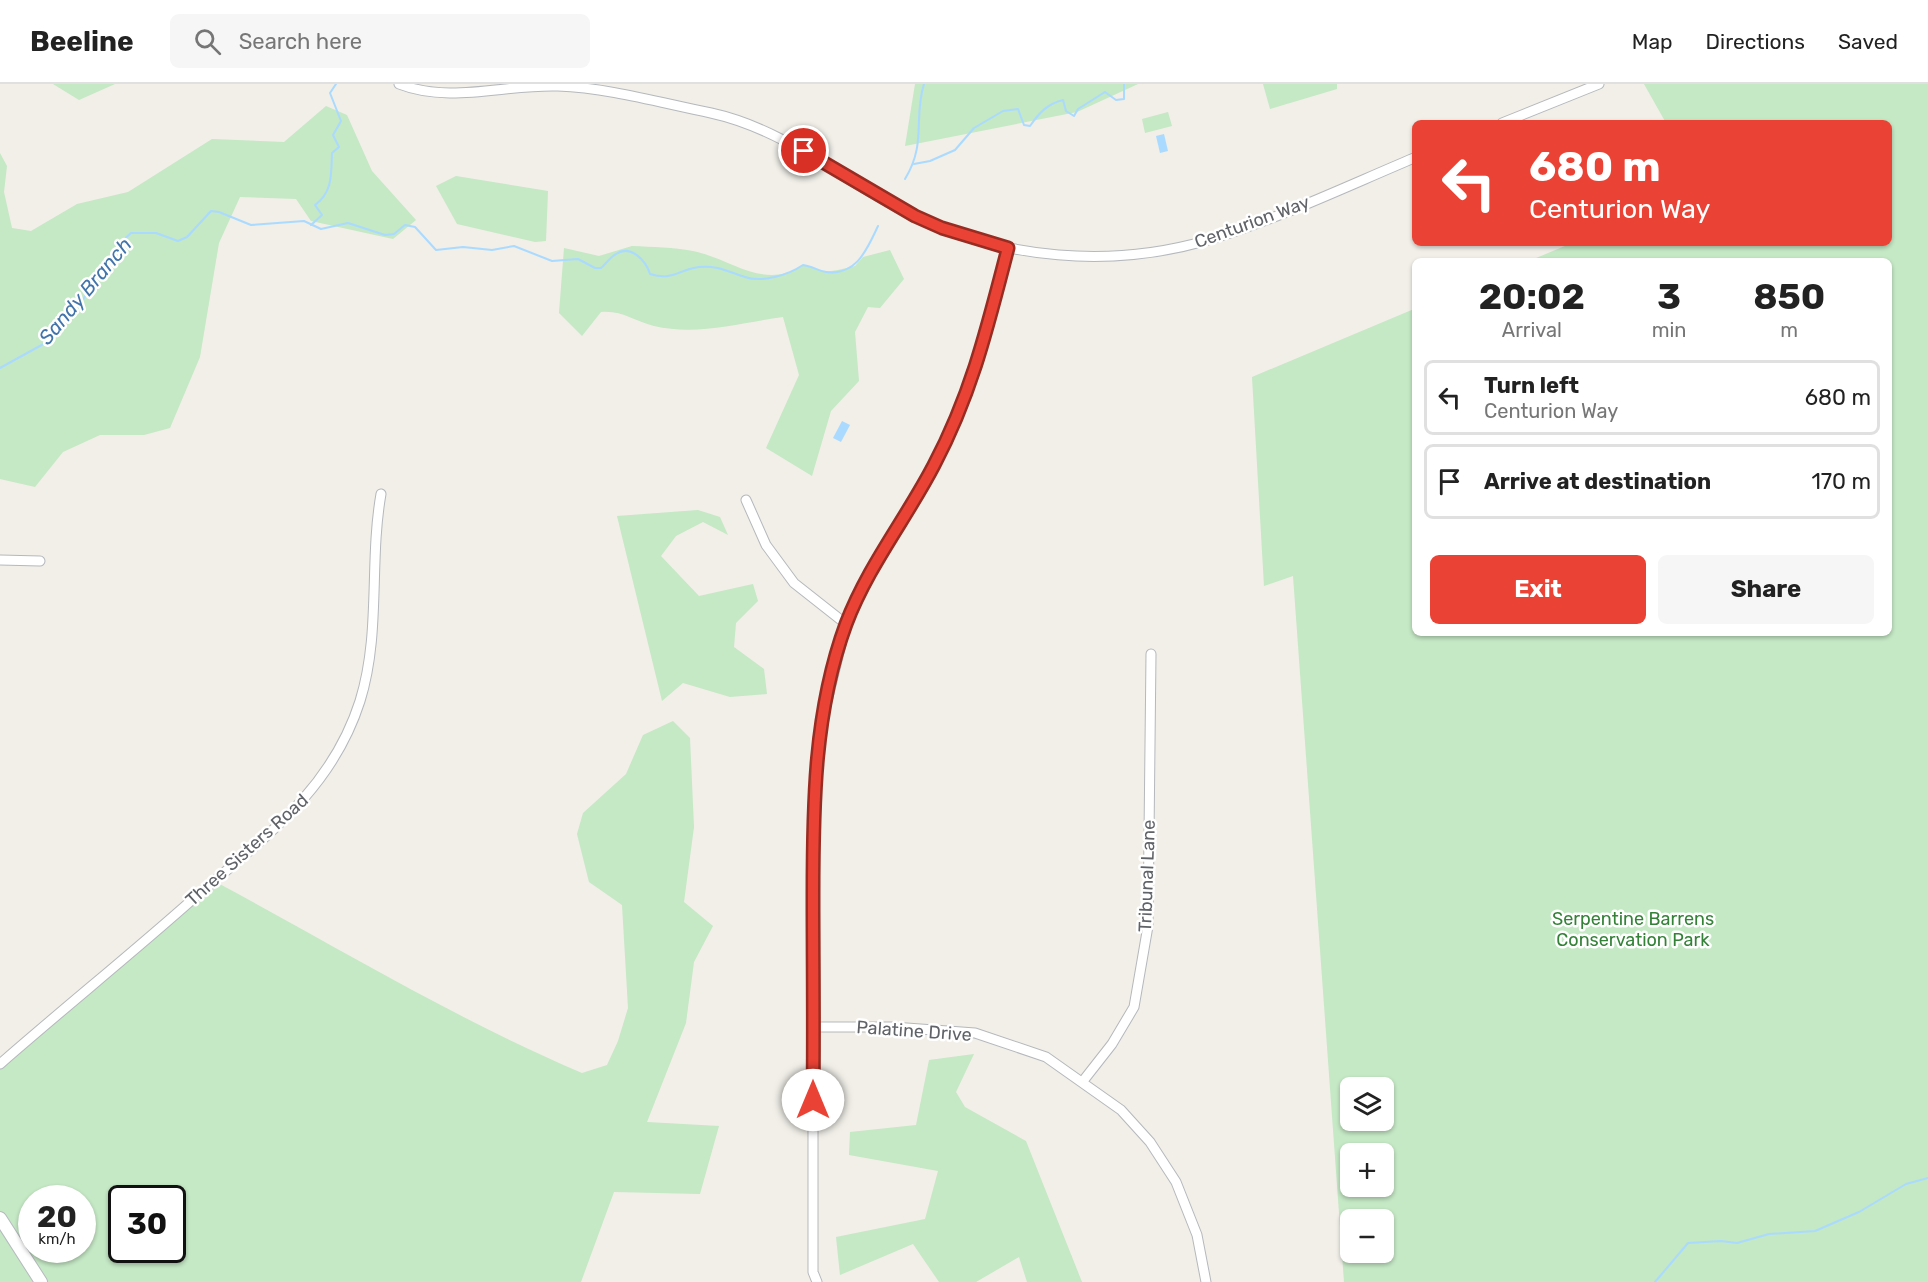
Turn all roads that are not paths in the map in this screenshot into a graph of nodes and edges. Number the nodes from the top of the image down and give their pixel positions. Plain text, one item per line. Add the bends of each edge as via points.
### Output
1 (399, 84) edge
2 (1599, 84) edge
3 (1509, 120) edge
4 (1412, 159) edge
5 (1008, 248) junction
6 (381, 494) dead end
7 (746, 500) dead end
8 (0, 560) edge
9 (40, 561) dead end
10 (846, 624) junction
11 (1151, 654) dead end
12 (814, 1027) junction
13 (0, 1064) edge
14 (1083, 1082) junction
15 (0, 1218) edge
16 (41, 1282) edge
17 (817, 1282) edge
18 (1206, 1282) edge

1 - 5 street, Centurion Way via 454,94 560,86 720,115 789,142 915,216
2 - 3 street
4 - 5 street, Centurion Way via 1235,231 1180,247 1116,256
5 - 10 street via 964,401 933,467 867,576
6 - 13 street, Three Sisters Road via 368,662 360,700 328,771 285,820
7 - 10 street via 766,545 794,583
8 - 9 street
10 - 12 street via 818,738 813,829
11 - 14 street, Tribunal Lane via 1148,926 1134,1007 1113,1044
12 - 14 street, Palatine Drive via 975,1033 1046,1058
12 - 17 street via 813,1272
14 - 18 street, Palatine Drive via 1121,1110 1150,1142 1176,1182 1197,1234
15 - 16 main road

